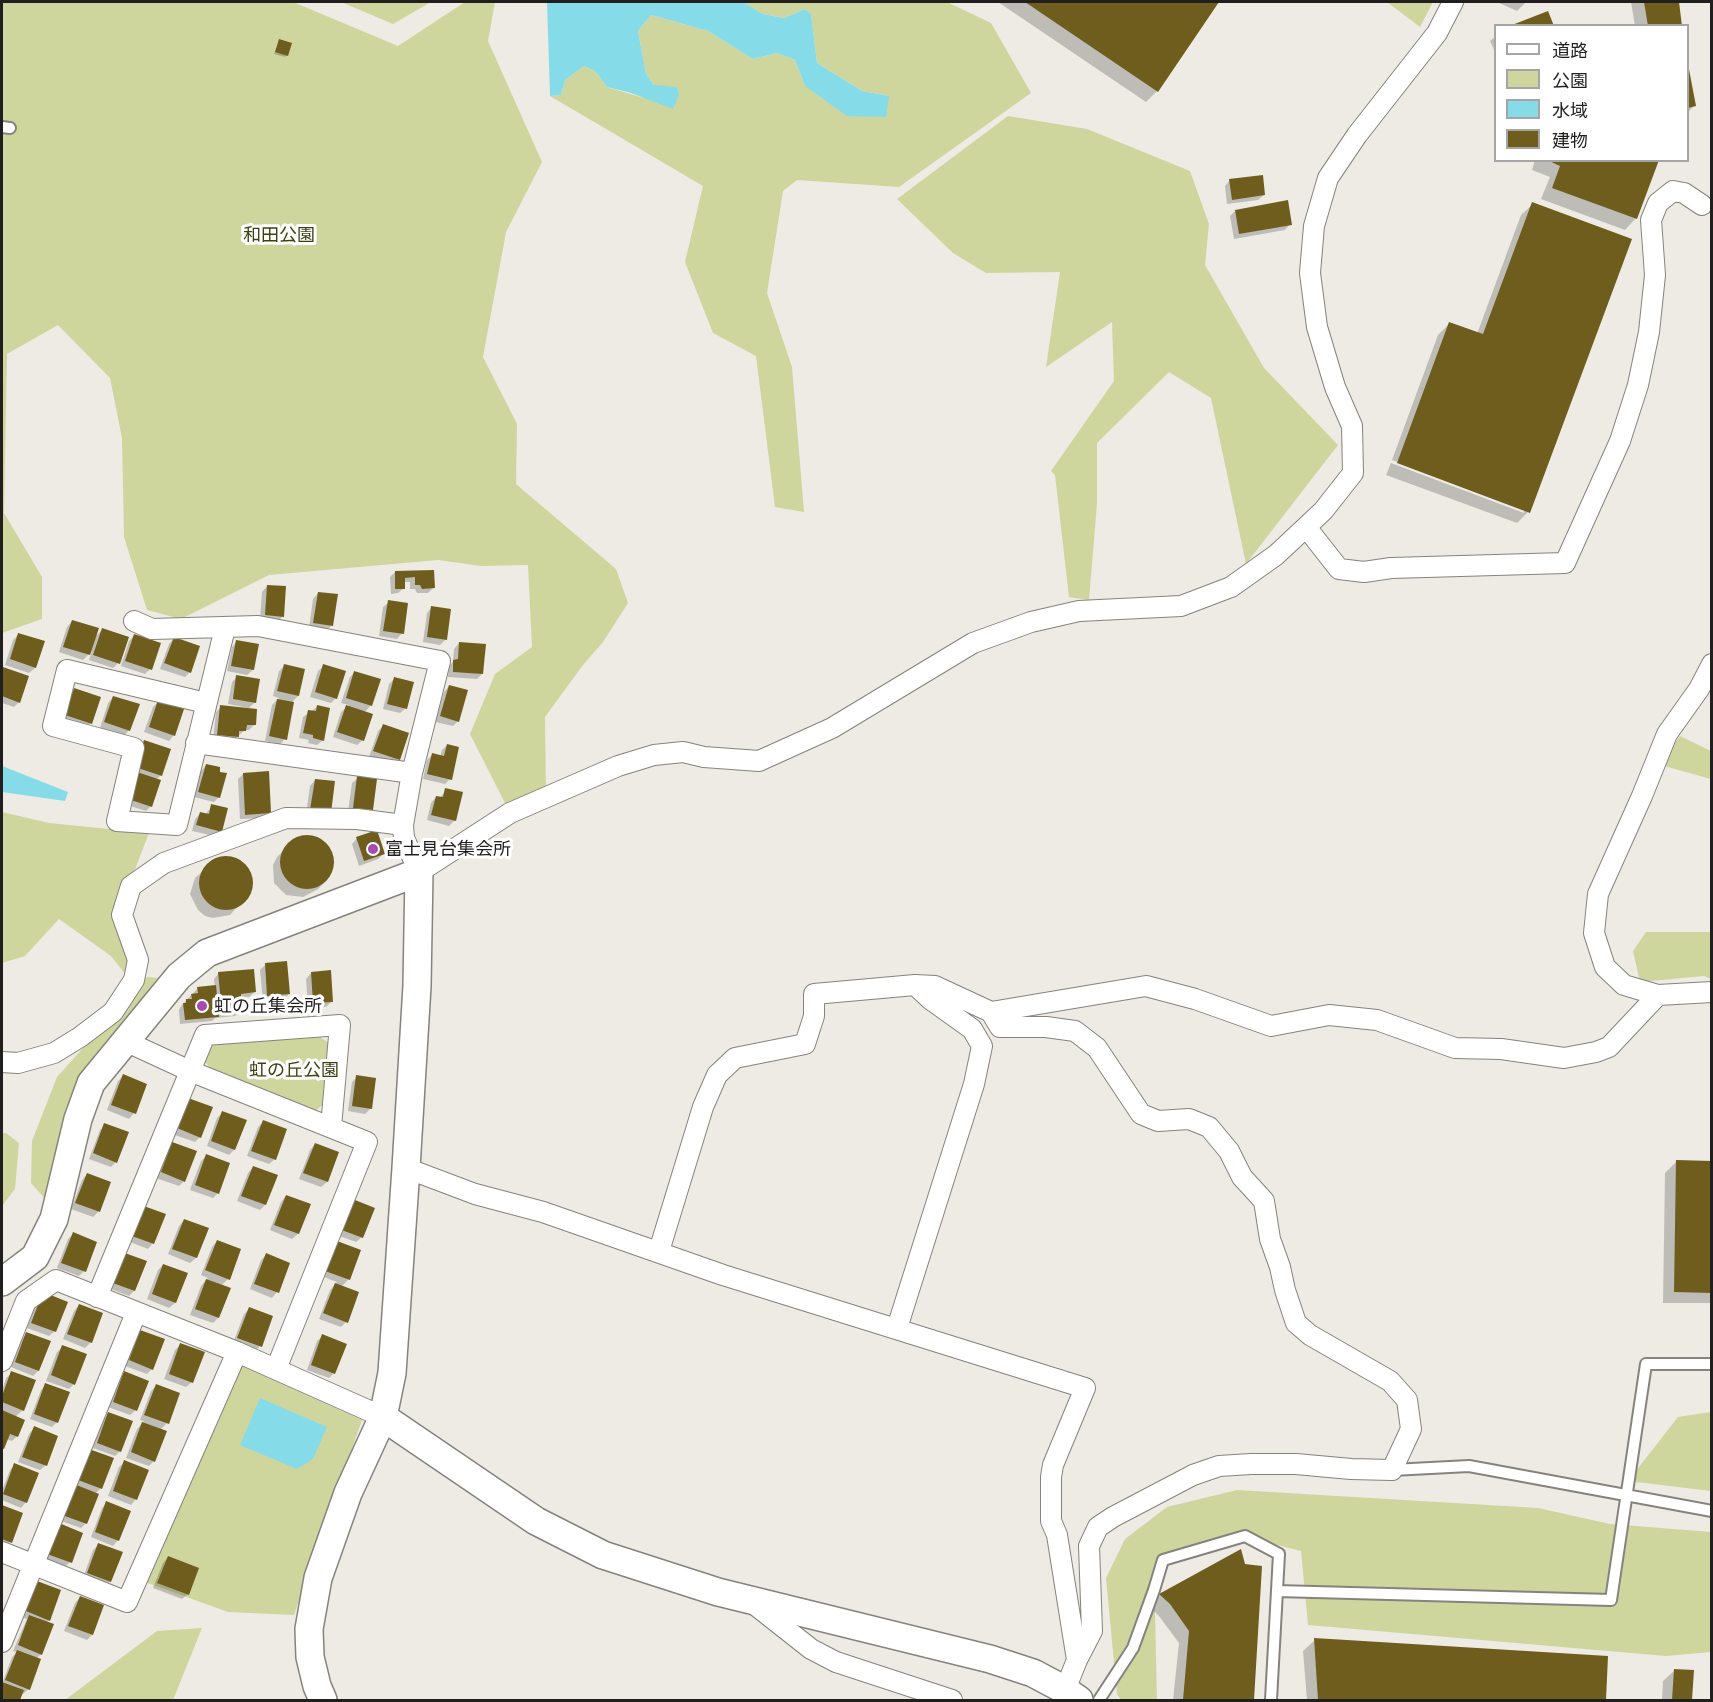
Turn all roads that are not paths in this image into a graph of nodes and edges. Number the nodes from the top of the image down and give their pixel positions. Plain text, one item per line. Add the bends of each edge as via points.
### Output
1 (1453, 2) edge
2 (1702, 205) dead end
3 (1306, 527) junction
4 (135, 621) dead end
5 (225, 628) junction
6 (1712, 664) edge
7 (206, 703) junction
8 (196, 743) junction
9 (412, 773) junction
10 (404, 825) junction
11 (419, 872) junction
12 (915, 985) junction
13 (1712, 992) edge
14 (1658, 995) junction
15 (991, 1012) junction
16 (124, 1041) junction
17 (2, 1062) edge
18 (190, 1071) junction
19 (331, 1127) junction
20 (406, 1168) junction
21 (659, 1251) junction
22 (2, 1282) edge
23 (97, 1297) junction
24 (136, 1313) junction
25 (897, 1328) junction
26 (237, 1352) junction
27 (2, 1361) edge
28 (1712, 1364) edge
29 (276, 1369) junction
30 (383, 1417) junction
31 (1392, 1470) junction
32 (1626, 1496) junction
33 (1712, 1511) edge
34 (2, 1552) edge
35 (34, 1565) junction
36 (1277, 1591) junction
37 (747, 1599) junction
38 (2, 1642) edge
39 (1077, 1660) junction
40 (1072, 1695) edge
41 (323, 1701) edge
42 (952, 1701) edge
43 (1099, 1701) edge
44 (1271, 1701) edge

1 - 3 street via 1437,33 1357,135 1329,178 1314,226 1310,273 1317,327 1335,387 1352,426 1353,473
2 - 3 street via 1673,191 1658,203 1651,220 1655,275 1638,385 1620,441 1565,563 1364,572 1339,569
3 - 11 street via 1276,555 1221,591 1181,606 1080,611 1031,622 973,643 832,728 759,761 704,758 683,752 654,755 618,766 510,813
4 - 5 street via 152,629
5 - 7 street
5 - 9 street via 258,626 440,662
6 - 14 street via 1667,734 1598,894 1594,933 1605,967 1624,985
7 - 8 street
7 - 8 street via 67,670 53,726 134,748 117,821 177,825
8 - 9 street
9 - 10 street
10 - 11 street via 404,838
10 - 17 street via 357,819 286,818 164,863 131,886 122,915 138,960 134,981 113,1012 54,1053 18,1063
11 - 16 street via 207,953 179,976
11 - 20 street via 417,986
12 - 15 street via 935,986
12 - 21 street via 814,994 814,1016 805,1044 735,1058 717,1075 703,1107
12 - 25 street via 972,1029 982,1046 974,1084
13 - 14 street
14 - 15 street via 1609,1047 1564,1058 1501,1049 1455,1048 1377,1020 1329,1015 1271,1026 1146,986
15 - 31 street via 1000,1027 1075,1031 1097,1048 1142,1114 1158,1121 1189,1119 1209,1127 1229,1151 1242,1177 1264,1201 1270,1239 1296,1323 1390,1381 1407,1400 1411,1429
16 - 18 street
16 - 22 street via 91,1083 78,1119 54,1219 35,1257
18 - 19 street
18 - 19 street via 205,1035 340,1024
18 - 23 street
19 - 29 street via 368,1142
20 - 21 street via 475,1194
20 - 30 street via 392,1373
21 - 25 street via 723,1275
23 - 24 street
23 - 27 street via 56,1280 26,1301
24 - 26 street
24 - 35 street
25 - 39 street via 1085,1388 1050,1477 1051,1521 1057,1535
26 - 29 street
26 - 35 street via 127,1602
28 - 32 lane via 1646,1364
29 - 30 street
30 - 37 street via 564,1536 603,1555
30 - 41 street via 348,1493 318,1578 309,1629 310,1657
31 - 32 lane via 1469,1466
31 - 39 street via 1285,1464 1219,1466 1113,1517 1098,1527 1089,1546 1092,1631
32 - 33 lane
32 - 36 lane via 1611,1600
34 - 35 street
35 - 38 street
36 - 43 lane via 1279,1554 1245,1536 1163,1560 1133,1648
36 - 44 lane
37 - 40 street via 990,1659 1034,1673
37 - 42 street via 812,1649 836,1662
39 - 40 street

